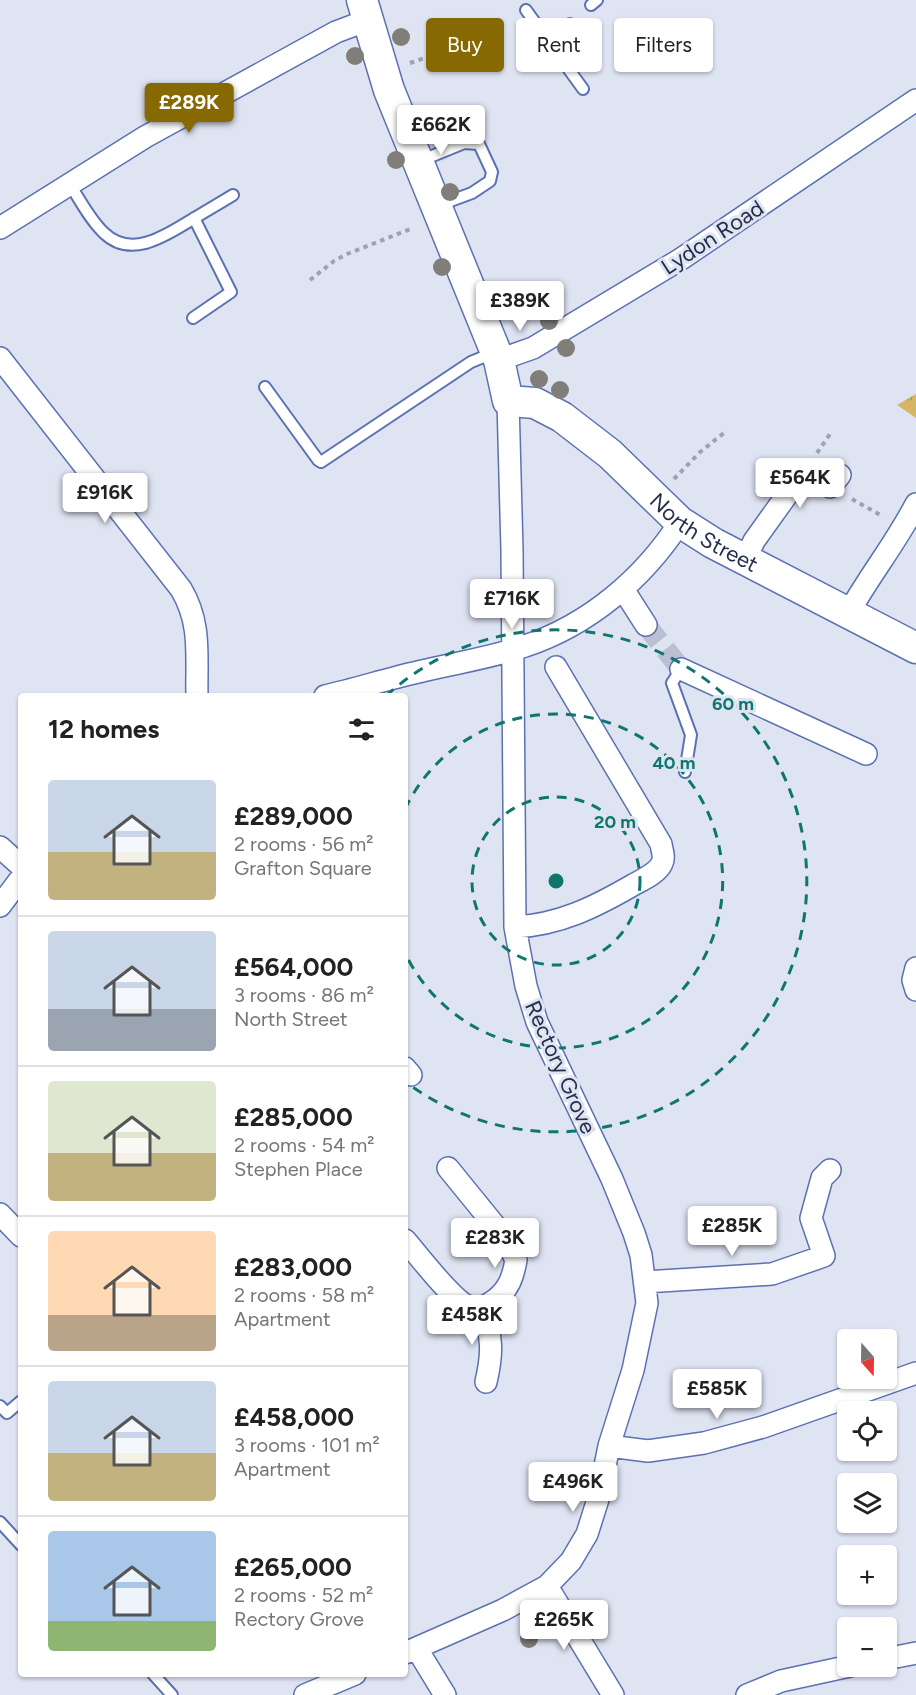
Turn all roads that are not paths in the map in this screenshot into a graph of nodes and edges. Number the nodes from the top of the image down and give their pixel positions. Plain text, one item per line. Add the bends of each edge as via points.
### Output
1 (365, 10) edge
2 (526, 10) dead end
3 (532, 18) edge
4 (570, 72) edge
5 (583, 89) dead end
6 (916, 100) edge
7 (418, 162) junction
8 (69, 183) junction
9 (233, 195) dead end
10 (427, 216) junction
11 (194, 218) junction
12 (0, 228) edge
13 (193, 318) dead end
14 (497, 356) junction
15 (0, 358) edge
16 (266, 387) dead end
17 (508, 405) junction
18 (835, 481) road end
19 (916, 504) edge
20 (680, 522) junction
21 (745, 560) junction
22 (623, 589) junction
23 (848, 614) junction
24 (646, 625) tunnel mouth
25 (916, 648) edge
26 (513, 650) junction
27 (556, 667) dead end
28 (681, 669) joint
29 (197, 693) edge
30 (336, 693) edge
31 (866, 754) dead end
32 (685, 772) dead end
33 (0, 847) edge
34 (18, 863) edge
35 (18, 882) edge
36 (0, 906) edge
37 (515, 927) junction
38 (916, 968) edge
39 (916, 990) edge
40 (448, 1168) dead end
41 (830, 1170) dead end
42 (0, 1214) edge
43 (18, 1233) edge
44 (408, 1243) edge
45 (645, 1282) junction
46 (483, 1308) junction
47 (916, 1373) edge
48 (486, 1383) dead end
49 (18, 1404) edge
50 (0, 1406) edge
51 (609, 1446) junction
52 (0, 1522) edge
53 (18, 1542) edge
54 (547, 1586) junction
55 (411, 1651) edge
56 (916, 1653) edge
57 (897, 1657) edge
58 (837, 1669) edge
59 (156, 1677) edge
60 (348, 1677) edge
61 (172, 1695) edge
62 (305, 1695) edge
63 (445, 1695) edge
64 (613, 1695) edge
65 (747, 1695) edge

1 - 7 main road via 389,90
1 - 8 street via 336,32
2 - 3 lane
4 - 5 lane
6 - 14 street, Lydon Road via 671,265 533,348
7 - 10 main road
7 - 10 lane via 464,143 478,144 492,172 490,180 472,193
8 - 11 lane via 104,233 124,244 150,242
8 - 12 street
9 - 11 lane
10 - 14 main road
11 - 13 lane via 231,292
14 - 16 lane via 471,362 321,462
14 - 17 main road
15 - 29 street via 181,589 196,624
17 - 20 main road, North Street via 535,403 562,417 610,454
17 - 26 street, Rectory Grove
18 - 21 street via 804,471
19 - 23 street
20 - 21 main road, North Street
20 - 22 street
21 - 23 main road, North Street
22 - 24 street
22 - 26 street via 565,628
23 - 25 main road, North Street
26 - 30 street
26 - 37 street, Rectory Grove
27 - 37 street via 661,844 664,856 652,874 602,904 549,923
28 - 31 street
28 - 32 lane via 672,683 691,735
33 - 34 street
35 - 36 street
37 - 45 street, Rectory Grove via 537,1022 627,1212
38 - 39 street
40 - 46 street via 505,1238 516,1260 512,1280 500,1296
41 - 45 street via 822,1178 811,1218 824,1256 772,1274
42 - 43 street
44 - 46 street via 453,1294 470,1307
45 - 51 street, Rectory Grove via 647,1303 633,1370
46 - 48 street via 492,1353
47 - 51 street via 763,1427 704,1443 657,1450
49 - 50 lane via 7,1413
51 - 54 street, Rectory Grove via 587,1534 572,1561
52 - 53 lane
54 - 55 street, Rectory Grove
54 - 64 street
55 - 63 street
56 - 57 street
58 - 65 street via 781,1681
59 - 61 lane
60 - 62 street

